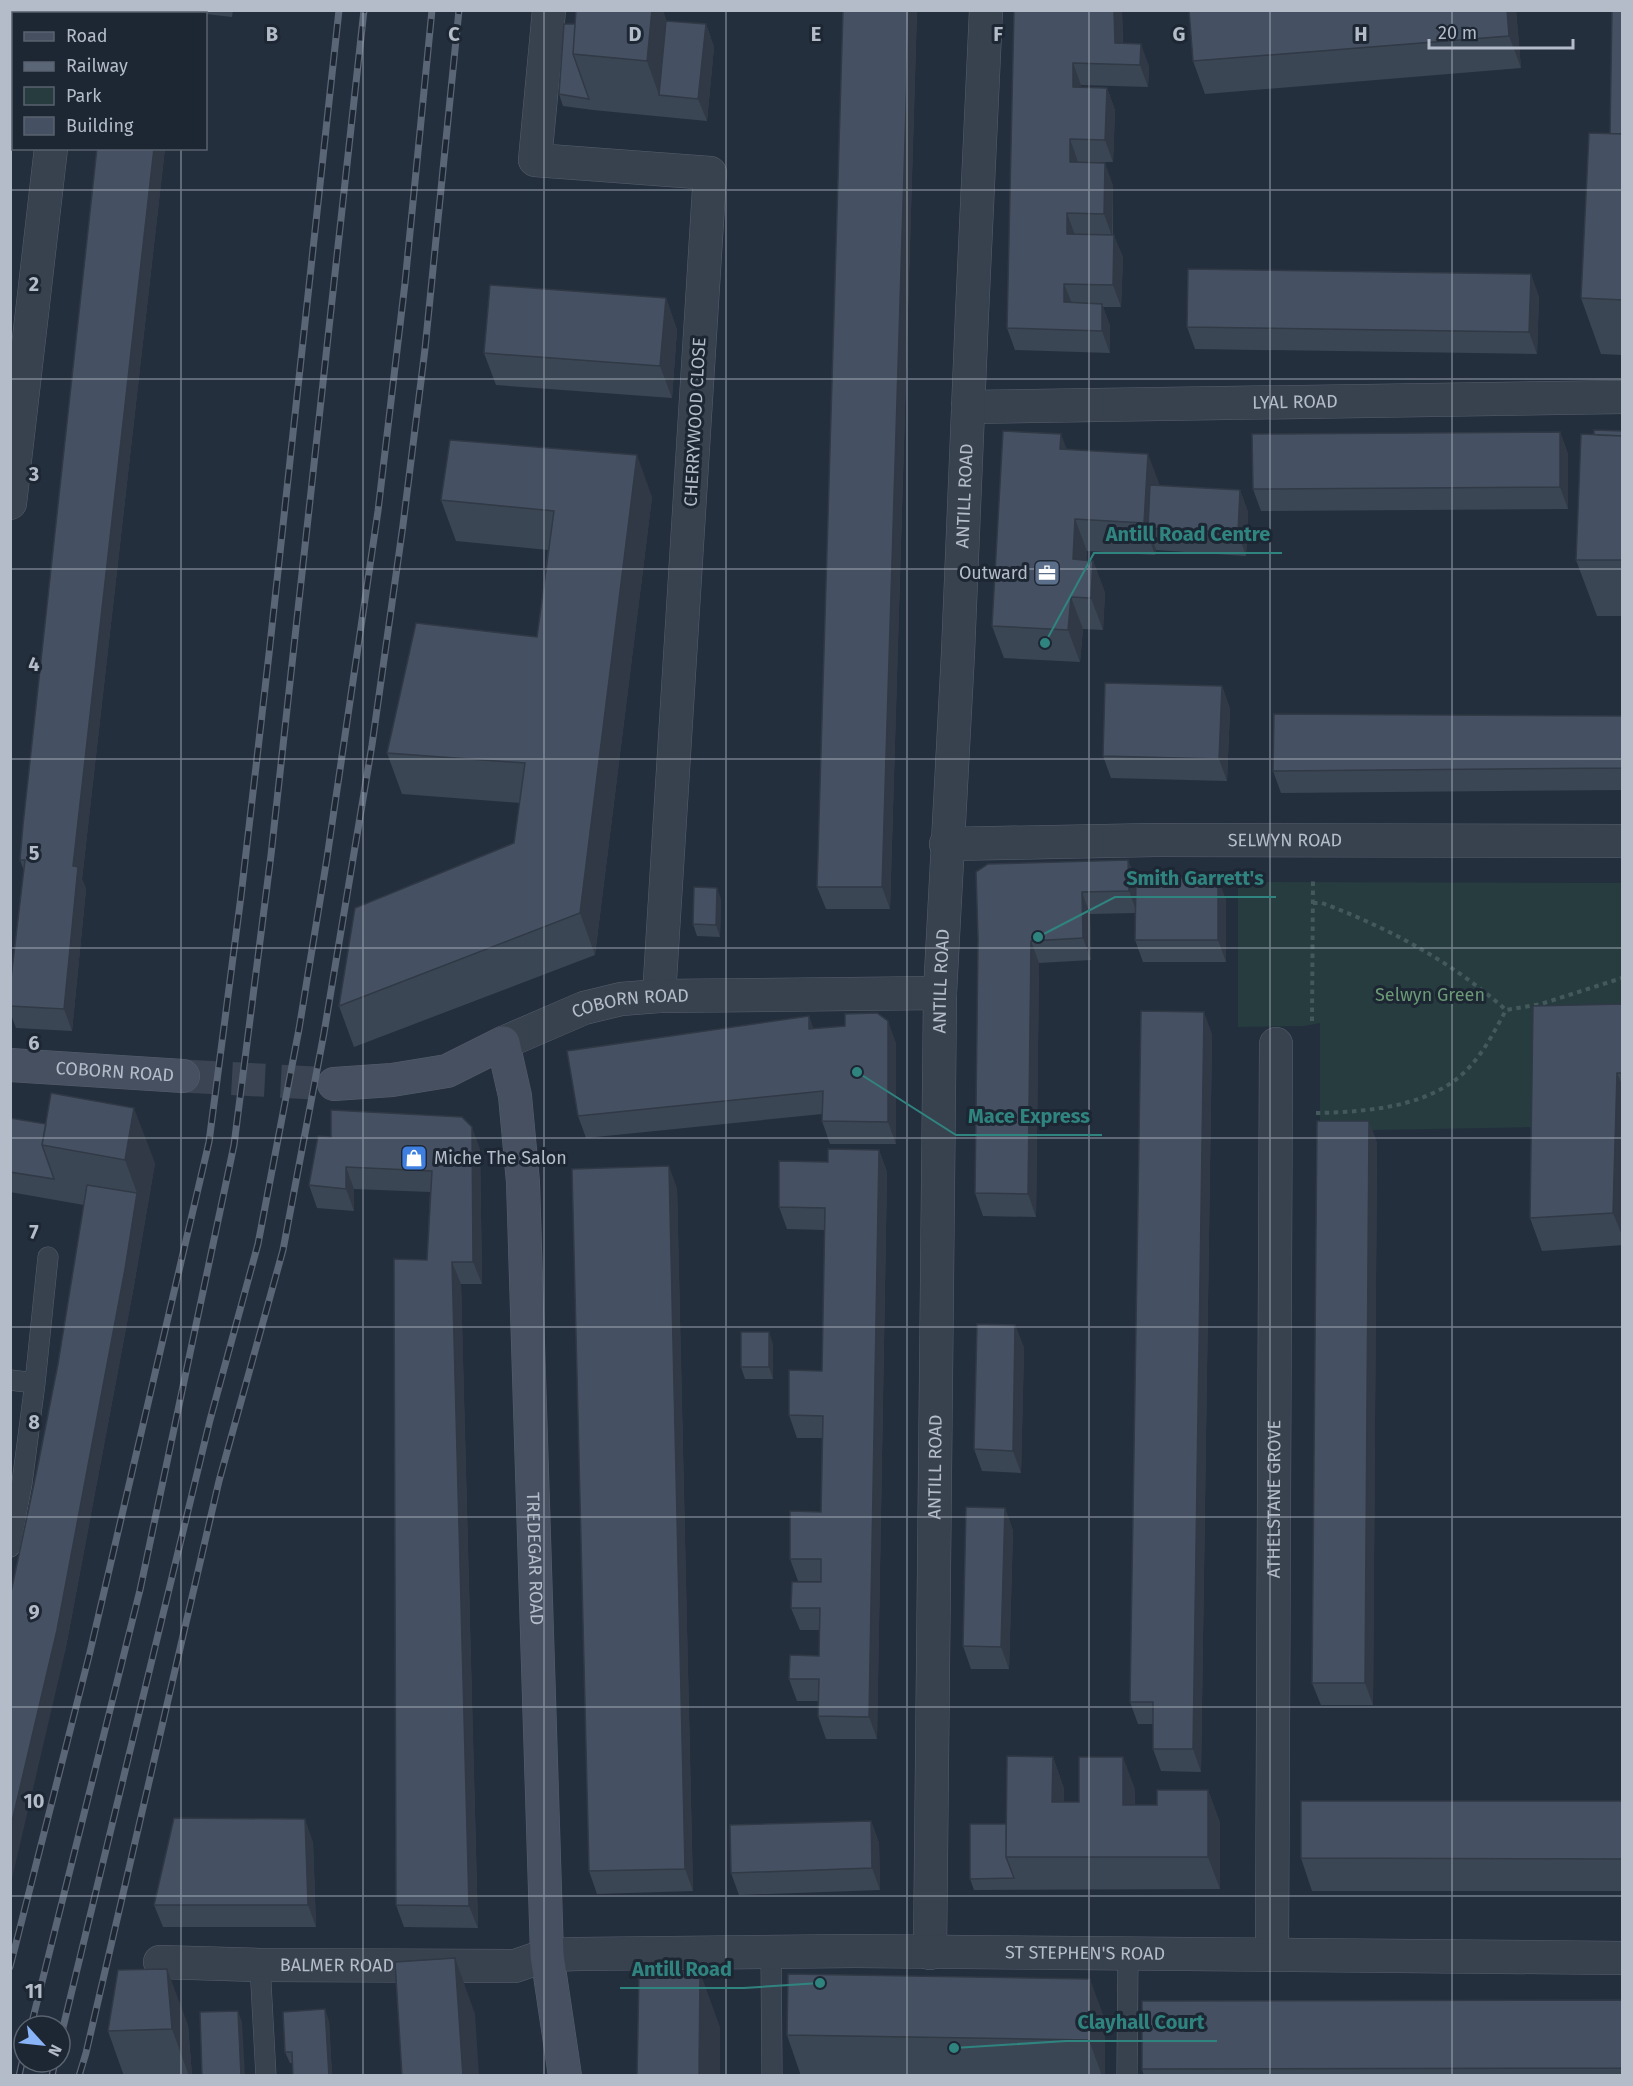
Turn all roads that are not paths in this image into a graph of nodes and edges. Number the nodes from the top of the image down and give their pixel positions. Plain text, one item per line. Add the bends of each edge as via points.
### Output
1 (549, 10) edge
2 (986, 10) edge
3 (51, 150) edge
4 (1623, 397) edge
5 (968, 406) junction
6 (10, 503) edge
7 (1623, 841) edge
8 (946, 844) junction
9 (940, 993) junction
10 (659, 996) junction
11 (502, 1043) junction
12 (1276, 1044) dead end
13 (10, 1065) edge
14 (183, 1076) tunnel mouth
15 (334, 1084) tunnel mouth
16 (48, 1257) dead end
17 (10, 1380) edge
18 (35, 1383) junction
19 (10, 1547) edge
20 (771, 1952) junction
21 (930, 1953) junction
22 (1128, 1954) junction
23 (547, 1955) junction
24 (1272, 1955) junction
25 (1623, 1958) edge
26 (160, 1962) dead end
27 (260, 1965) junction
28 (266, 2076) edge
29 (565, 2076) edge
30 (772, 2076) edge
31 (1127, 2076) edge

1 - 10 street, CHERRYWOOD CLOSE via 535,160 710,173
2 - 5 street, ANTILL ROAD
3 - 6 street
4 - 5 street, LYAL ROAD
5 - 8 street, ANTILL ROAD
7 - 8 street, SELWYN ROAD via 1155,840
8 - 9 street, ANTILL ROAD
9 - 10 street, COBORN ROAD
9 - 21 street, ANTILL ROAD
10 - 11 street, COBORN ROAD via 621,999 584,1008
11 - 15 street, COBORN ROAD via 447,1071
11 - 23 street, TREDEGAR ROAD via 515,1096 523,1182
12 - 24 street, ATHELSTANE GROVE
13 - 14 street, COBORN ROAD
16 - 18 lane
17 - 18 lane
18 - 19 lane
20 - 21 street, ST STEPHEN'S ROAD
20 - 23 street, ST STEPHEN'S ROAD
20 - 30 lane
21 - 22 street, ST STEPHEN'S ROAD
22 - 24 street, ST STEPHEN'S ROAD
22 - 31 lane
23 - 27 street, BALMER ROAD via 515,1966
23 - 29 street, TREDEGAR ROAD
24 - 25 street, ST STEPHEN'S ROAD
26 - 27 street, BALMER ROAD
27 - 28 lane

